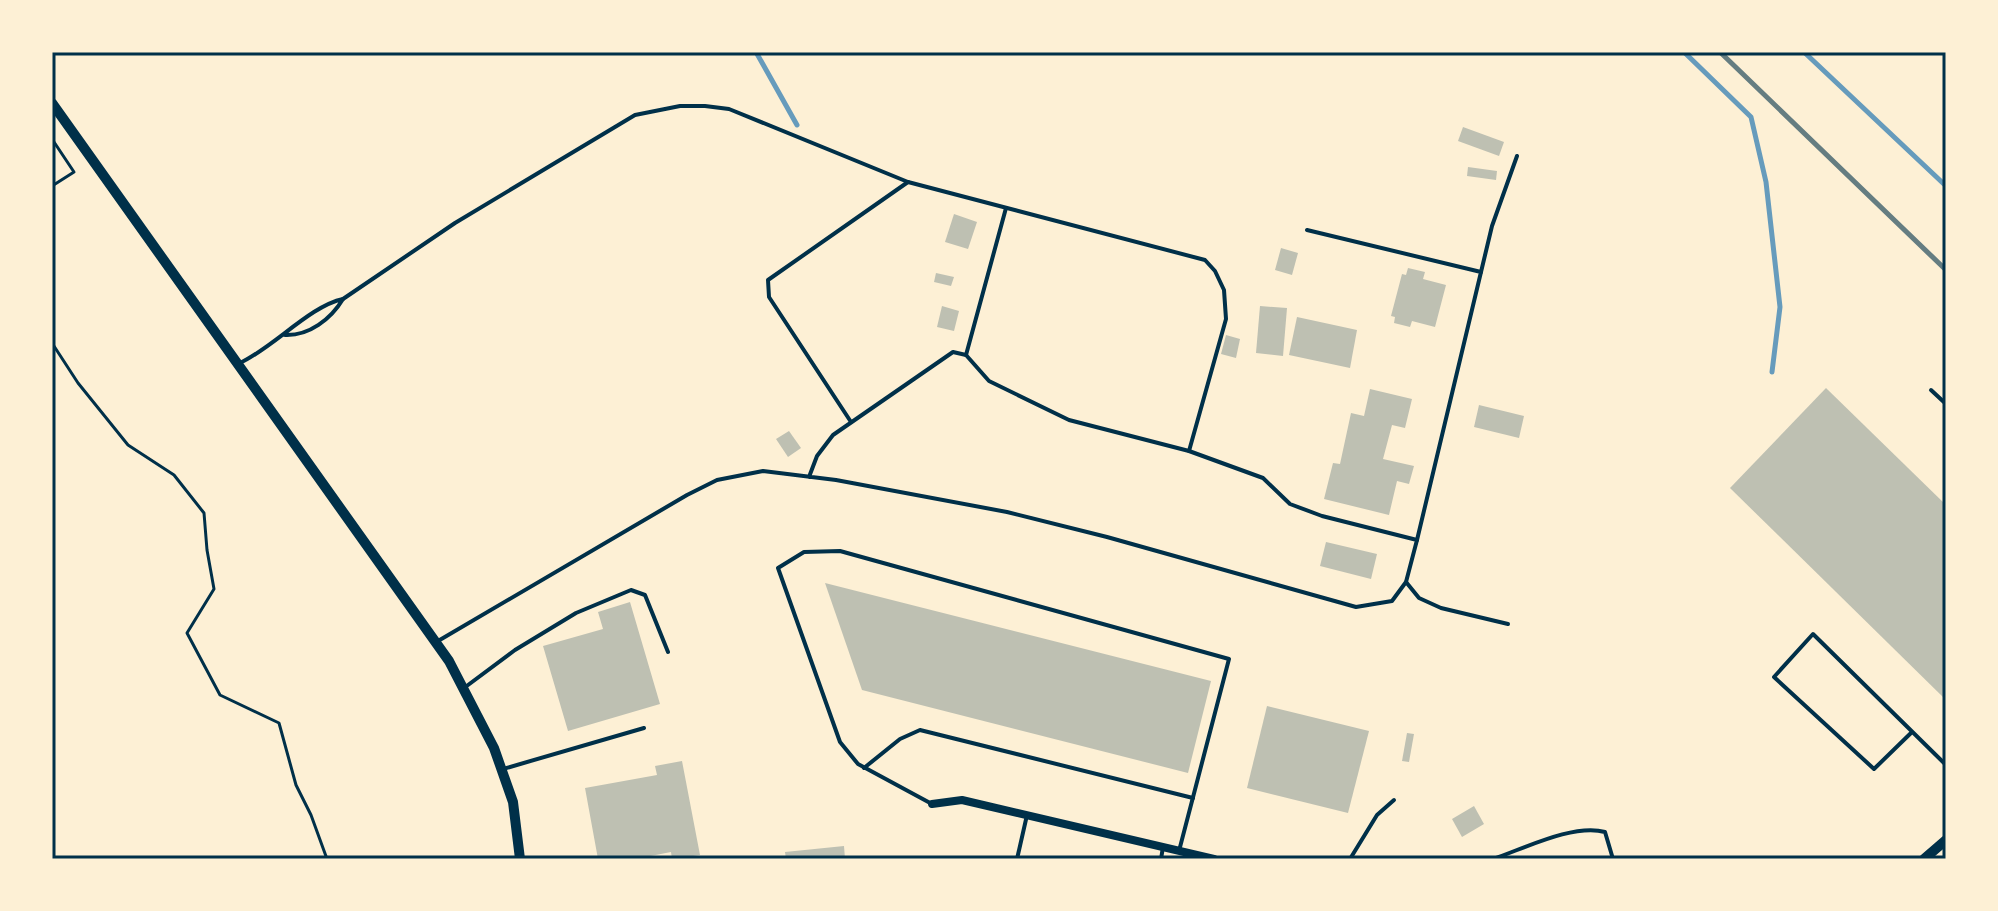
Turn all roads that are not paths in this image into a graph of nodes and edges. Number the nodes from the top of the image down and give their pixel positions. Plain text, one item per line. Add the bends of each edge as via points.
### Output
1 (52, 103) edge
2 (1517, 156) dead end
3 (908, 182) junction
4 (1006, 208) junction
5 (1307, 230) dead end
6 (1481, 272) junction
7 (343, 299) junction
8 (285, 335) junction
9 (966, 355) junction
10 (238, 364) junction
11 (1931, 390) dead end
12 (1946, 404) edge
13 (851, 422) junction
14 (1189, 451) junction
15 (809, 477) junction
16 (1417, 540) junction
17 (1406, 582) junction
18 (1508, 624) dead end
19 (436, 643) junction
20 (668, 652) dead end
21 (464, 688) junction
22 (644, 728) dead end
23 (1912, 732) junction
24 (1946, 765) edge
25 (864, 768) junction
26 (501, 770) junction
27 (1193, 798) junction
28 (1394, 800) dead end
29 (932, 804) joint
30 (1027, 815) junction
31 (1946, 840) edge
32 (1163, 847) junction
33 (1179, 851) junction
34 (1209, 858) edge
35 (520, 859) edge
36 (1017, 859) edge
37 (1161, 859) edge
38 (1350, 859) edge
39 (1493, 859) edge
40 (1613, 859) edge
41 (1924, 859) edge

1 - 10 street
2 - 6 lane
3 - 4 lane
3 - 7 lane via 729,109 657,110 635,115 601,134
3 - 13 lane via 768,280 769,297
4 - 9 lane
4 - 14 lane via 1196,257 1215,271 1227,300 1226,319
5 - 6 lane
6 - 16 lane
7 - 8 lane via 332,301
7 - 8 lane via 328,318 301,335
8 - 10 lane
9 - 13 lane via 953,352
9 - 14 lane via 989,381 1069,420
10 - 19 street
11 - 12 lane
13 - 15 lane via 825,445
14 - 16 lane via 1263,478 1290,504
15 - 17 lane via 1007,512 1356,607 1392,601
15 - 19 lane via 763,471 717,480
16 - 17 lane
17 - 18 lane via 1419,598 1441,608
19 - 21 street
20 - 21 lane via 645,595 631,590 576,613
21 - 26 street
22 - 26 lane
23 - 23 lane via 1813,634 1774,677 1874,769
23 - 24 lane
25 - 27 lane via 920,730
25 - 27 lane via 840,742 778,568 804,552 840,551 1229,659
25 - 29 lane
26 - 35 street via 513,802
27 - 33 lane
28 - 38 lane via 1377,815
29 - 30 street via 962,800
30 - 32 street
30 - 36 lane
31 - 41 street
32 - 33 street
32 - 37 lane
33 - 34 street
39 - 40 lane via 1570,833 1597,830 1605,832

